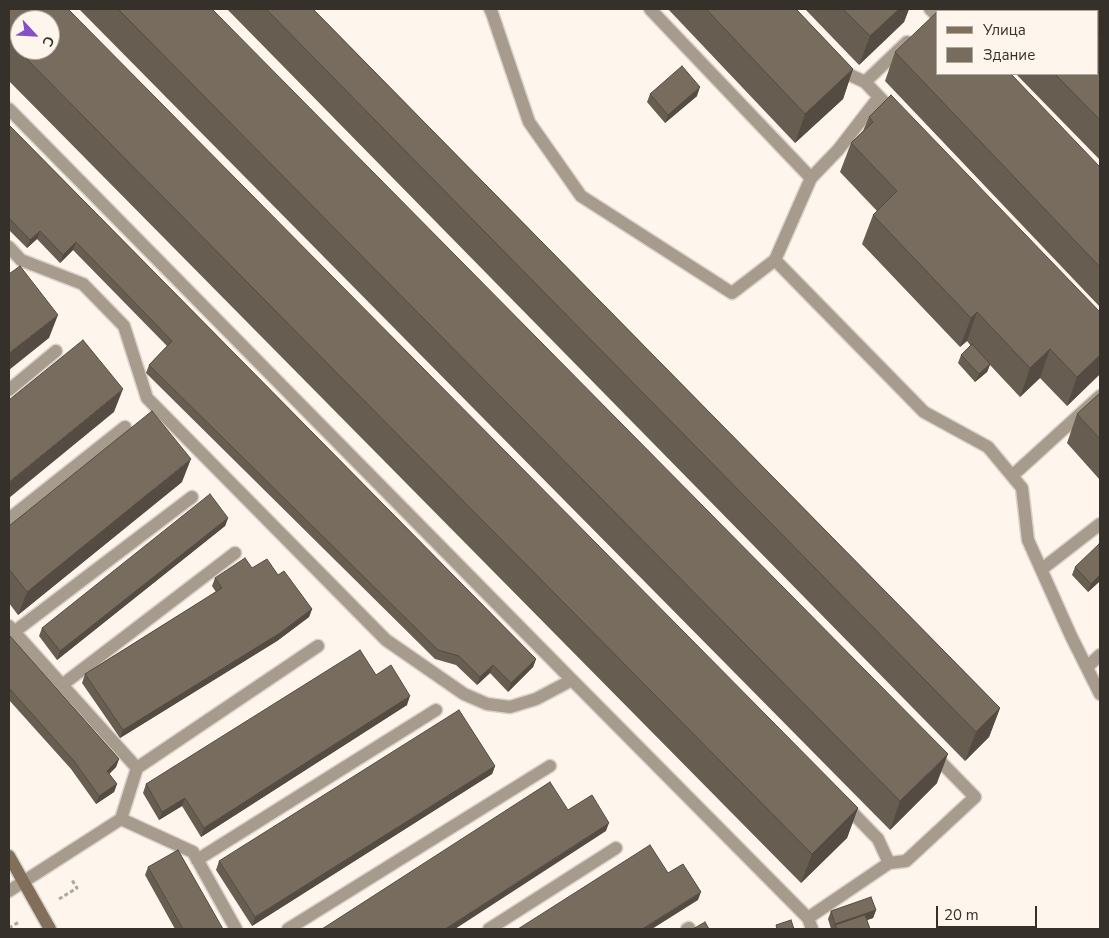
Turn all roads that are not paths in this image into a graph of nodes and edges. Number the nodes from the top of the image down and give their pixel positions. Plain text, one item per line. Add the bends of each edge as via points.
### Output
1 (490, 9) edge
2 (650, 9) edge
3 (914, 35) edge
4 (825, 57) edge
5 (865, 82) junction
6 (879, 97) junction
7 (9, 109) edge
8 (893, 112) edge
9 (811, 178) junction
10 (9, 247) edge
11 (775, 260) junction
12 (56, 351) dead end
13 (9, 390) edge
14 (1100, 396) edge
15 (125, 428) dead end
16 (1012, 476) junction
17 (192, 497) dead end
18 (9, 519) edge
19 (1100, 524) edge
20 (235, 553) dead end
21 (1042, 569) junction
22 (11, 629) edge
23 (318, 646) dead end
24 (1100, 655) edge
25 (1087, 667) junction
26 (572, 680) junction
27 (62, 685) junction
28 (1100, 694) edge
29 (436, 710) dead end
30 (926, 748) edge
31 (550, 766) dead end
32 (138, 768) junction
33 (836, 796) edge
34 (120, 819) junction
35 (616, 848) dead end
36 (9, 856) edge
37 (197, 860) junction
38 (889, 863) junction
39 (24, 882) junction
40 (9, 891) edge
41 (810, 924) edge
42 (50, 929) edge
43 (236, 929) edge
44 (288, 929) edge
45 (489, 929) edge

1 - 11 lane via 529,122 581,196 732,293
2 - 9 lane
3 - 5 lane
4 - 5 lane via 838,71
5 - 6 lane
6 - 8 lane
6 - 9 lane via 838,150
7 - 26 lane
9 - 11 lane
10 - 26 lane via 21,260 83,284 124,326 147,398 386,640 464,694 488,704 510,707 536,699
11 - 16 lane via 924,412 988,447
12 - 13 lane
14 - 16 lane
15 - 18 lane
16 - 21 lane via 1022,488 1028,540
17 - 22 lane
19 - 21 lane
20 - 27 lane
21 - 25 lane
22 - 27 lane
23 - 32 lane
24 - 25 lane
25 - 28 lane
26 - 41 lane
27 - 32 lane
29 - 37 lane
30 - 38 lane via 976,797 906,861
31 - 44 lane
32 - 34 lane
33 - 38 lane via 878,839
34 - 37 lane via 193,852
34 - 39 lane
35 - 45 lane
36 - 39 street
37 - 43 lane
38 - 41 lane
39 - 40 lane
39 - 42 street

